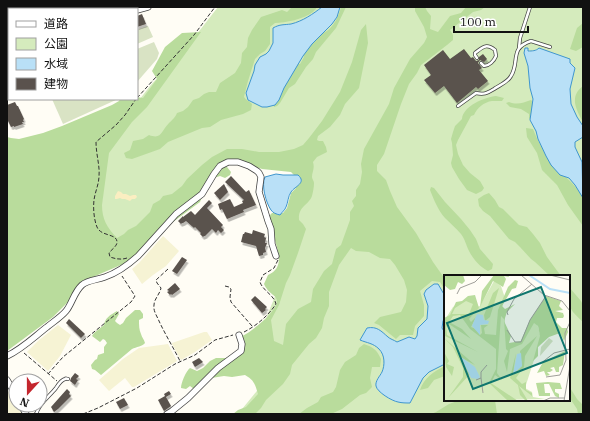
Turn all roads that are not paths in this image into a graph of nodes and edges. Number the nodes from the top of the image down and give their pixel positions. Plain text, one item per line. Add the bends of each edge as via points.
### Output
1 (148, 7) edge
2 (530, 7) edge
3 (138, 10) edge
4 (550, 47) dead end
5 (519, 48) junction
6 (477, 58) dead end
7 (481, 63) dead end
8 (458, 106) dead end
9 (276, 256) road end
10 (238, 335) road end
11 (7, 356) edge
12 (68, 379) dead end
13 (36, 414) edge
14 (167, 414) edge

1 - 3 street
2 - 5 lane
4 - 5 lane via 531,41
5 - 8 lane via 512,75 508,80 488,92 476,93
6 - 7 lane via 475,53 482,48 487,46 495,50 496,56 493,61 486,66
9 - 11 street via 271,229 259,192 261,177 257,170 238,162 228,162 220,166 202,194 176,214 138,256 124,268 82,285 63,314
10 - 14 street via 242,344 241,351
12 - 13 lane via 59,383

